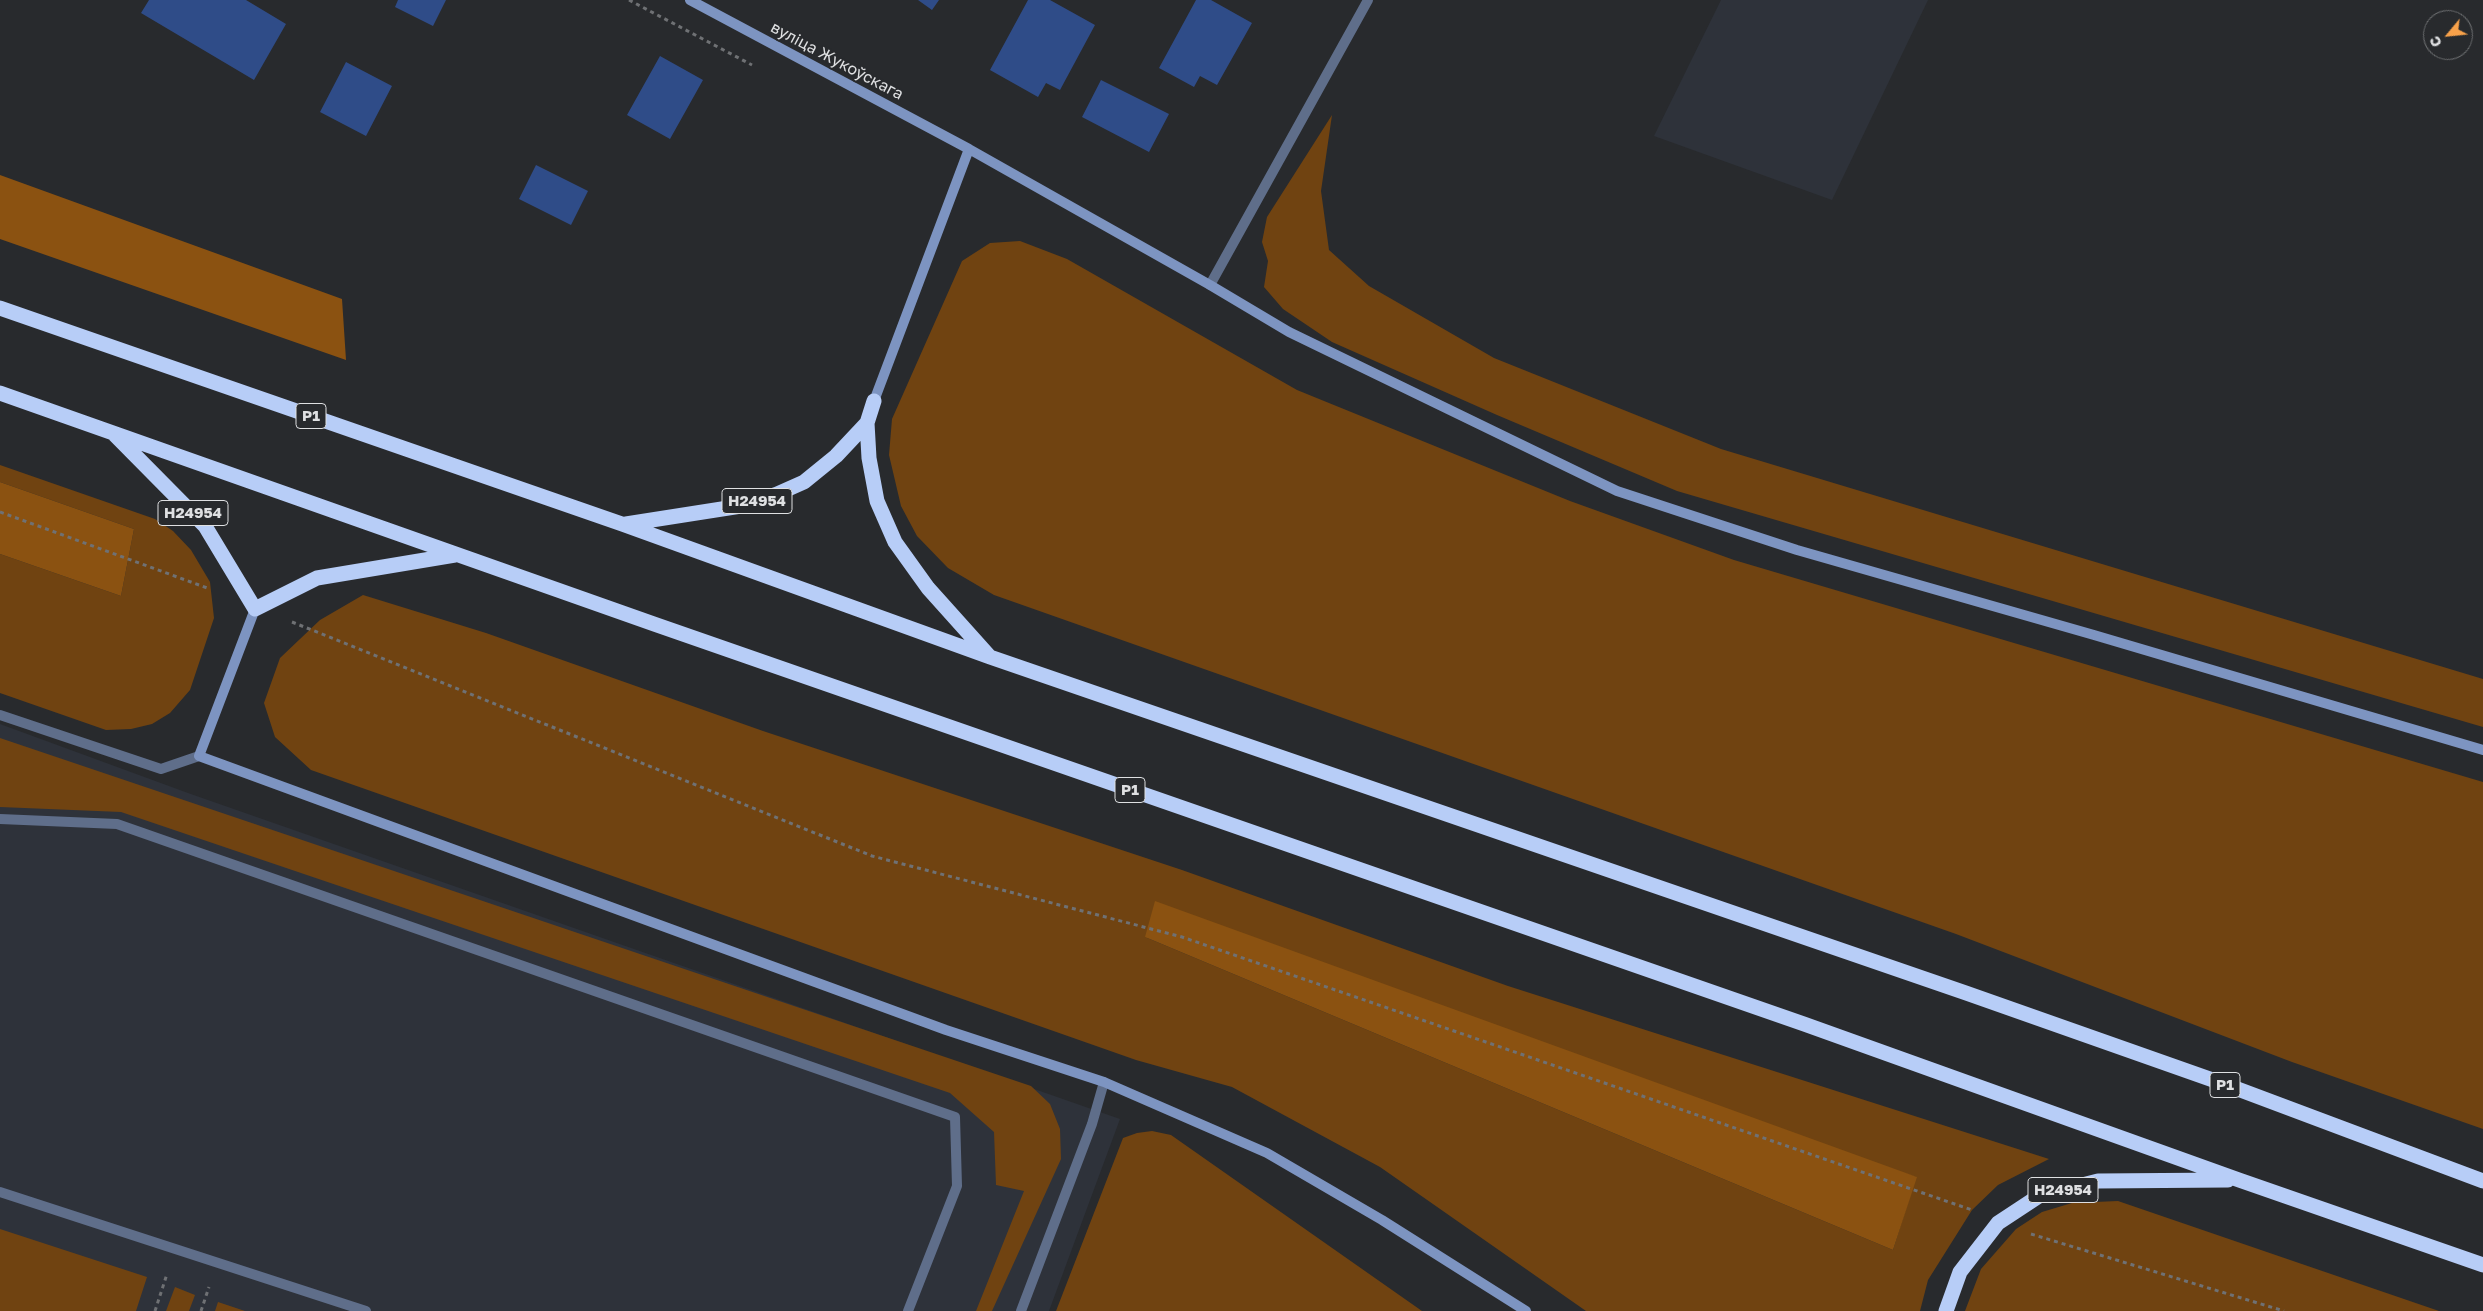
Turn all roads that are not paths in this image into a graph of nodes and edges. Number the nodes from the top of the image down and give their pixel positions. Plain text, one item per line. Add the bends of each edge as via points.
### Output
1 (690, 0) edge
2 (1368, 0) edge
3 (969, 149) junction
4 (1210, 285) junction
5 (0, 308) edge
6 (0, 393) edge
7 (874, 401) joint
8 (867, 423) junction
9 (112, 432) junction
10 (622, 524) junction
11 (456, 554) junction
12 (255, 609) junction
13 (990, 657) junction
14 (0, 716) edge
15 (2483, 750) edge
16 (199, 756) junction
17 (0, 819) edge
18 (1104, 1082) junction
19 (2238, 1180) junction
20 (2483, 1181) edge
21 (0, 1192) edge
22 (2483, 1264) edge
23 (366, 1311) edge
24 (908, 1311) edge
25 (1021, 1311) edge
26 (1526, 1311) edge
27 (1946, 1311) edge

1 - 3 street, вуліца Жукоўскага
2 - 4 street
3 - 4 street, вуліца Жукоўскага
3 - 7 street, Н24954
4 - 15 street, вуліца Жукоўскага via 1298,336 1617,491 1797,550
5 - 10 highway, Р1
6 - 9 highway, Р1
7 - 8 highway, Н24954
8 - 10 highway, Н24954 via 836,456 804,482 777,494 741,506
8 - 13 highway, Н24954 via 869,458 878,501 895,542 928,588
9 - 11 highway, Р1
9 - 12 highway, Н24954 via 205,526
10 - 13 highway, Р1
11 - 12 highway via 317,578
11 - 19 highway, Р1 via 1804,1024
12 - 16 street
13 - 20 highway, Р1 via 1976,996
14 - 16 street via 161,768
16 - 18 street via 946,1030
17 - 24 street via 117,824 955,1117 957,1186
18 - 25 street via 1092,1124
18 - 26 street via 1267,1153 1382,1220
19 - 22 highway, Р1
19 - 27 highway, Н24954 via 2098,1181 2039,1196 1998,1223 1960,1272
21 - 23 street

